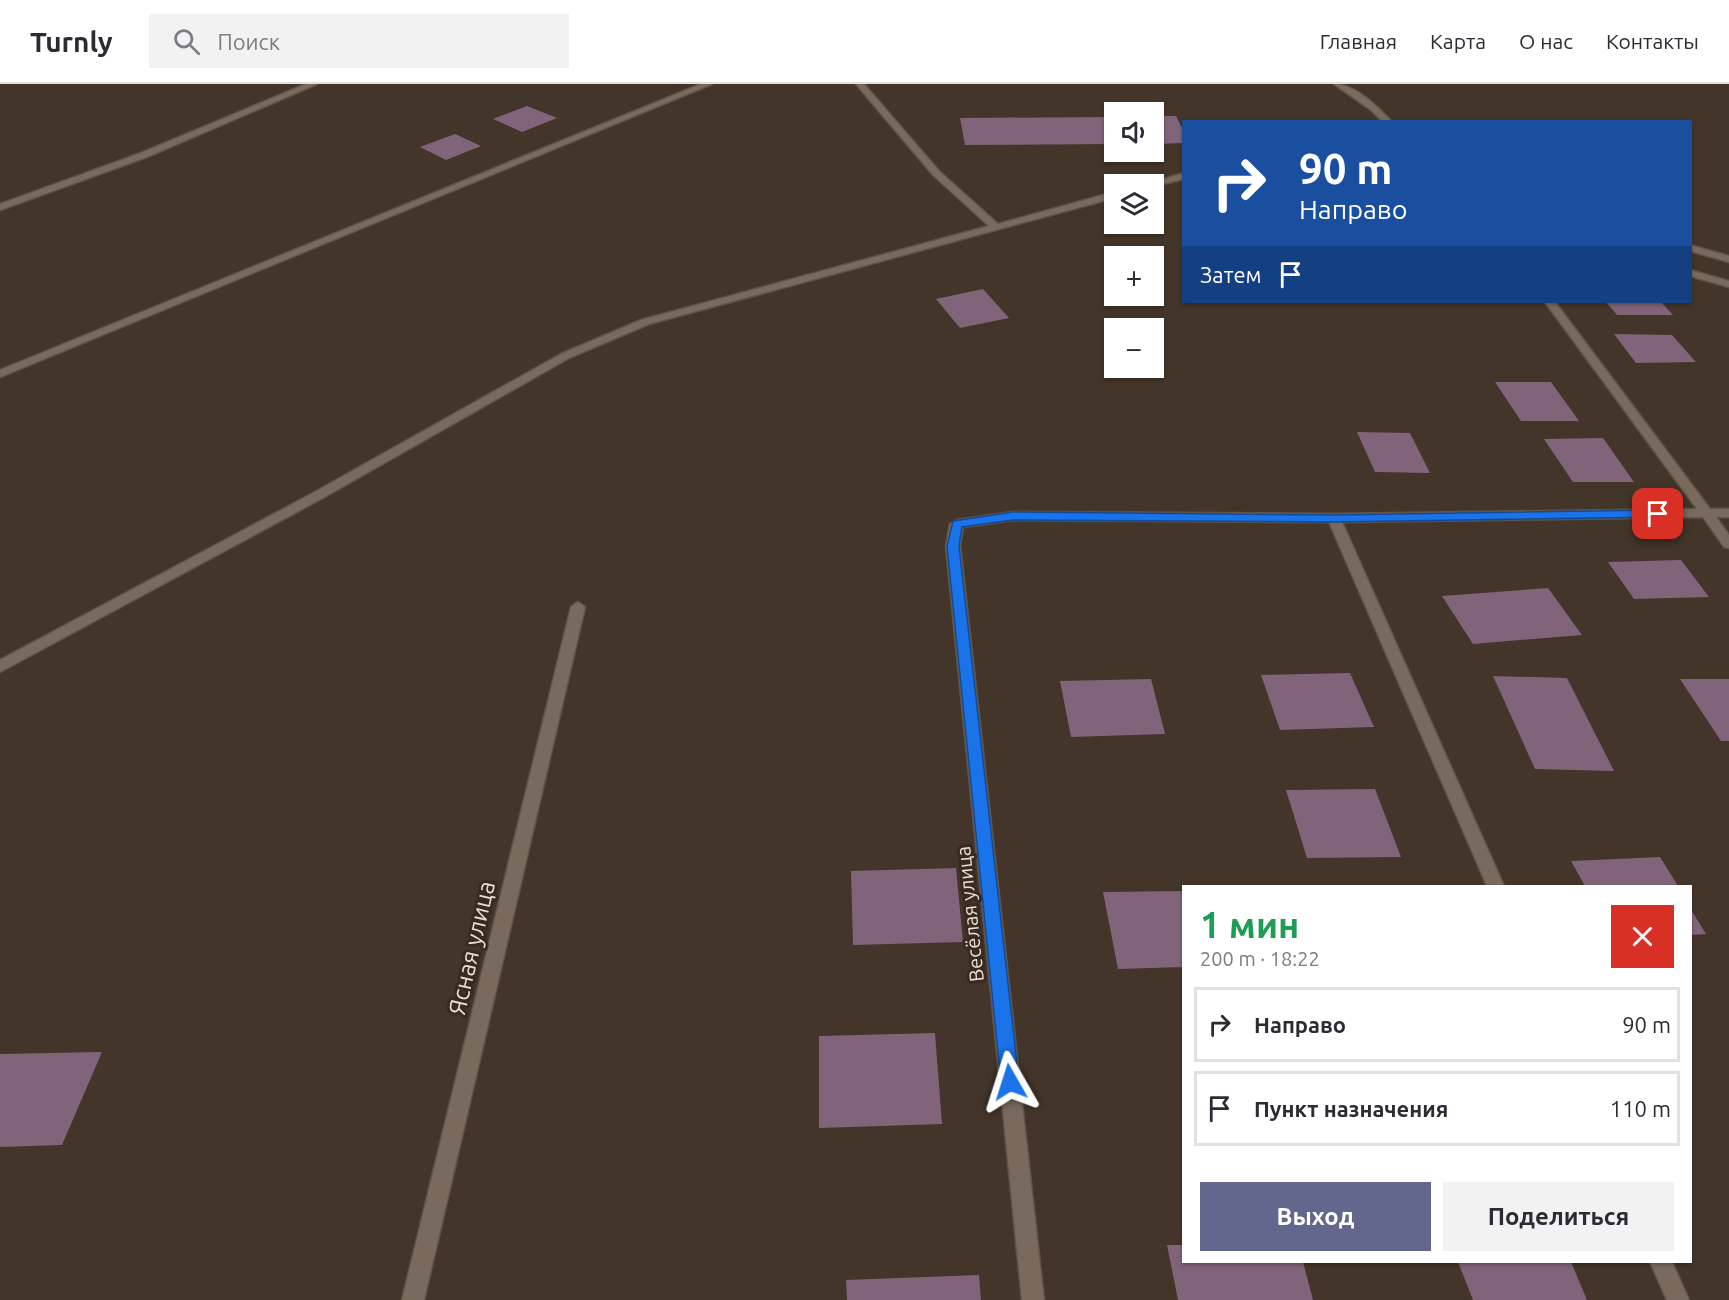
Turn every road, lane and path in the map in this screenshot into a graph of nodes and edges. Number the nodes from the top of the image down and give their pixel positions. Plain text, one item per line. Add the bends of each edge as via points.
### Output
1 (313, 84) edge
2 (708, 84) edge
3 (860, 84) edge
4 (1338, 84) edge
5 (1386, 120) edge
6 (1182, 176) edge
7 (1164, 181) edge
8 (1104, 198) edge
9 (0, 207) edge
10 (995, 226) junction
11 (1692, 249) edge
12 (1729, 259) edge
13 (1692, 274) edge
14 (1729, 284) edge
15 (1551, 303) edge
16 (0, 374) edge
17 (1705, 513) junction
18 (1729, 513) edge
19 (1334, 518) junction
20 (1729, 544) edge
21 (578, 608) dead end
22 (0, 667) edge
23 (1496, 885) edge
24 (1661, 1263) edge
25 (413, 1300) edge
26 (1033, 1300) edge
27 (1678, 1300) edge

1 - 9 street via 144,155
2 - 16 street
3 - 10 street via 936,173
4 - 5 street
6 - 7 street
8 - 10 street
10 - 22 street via 645,322 566,357
11 - 12 street
13 - 14 street
15 - 17 street
17 - 18 street
17 - 19 street
17 - 20 street
19 - 23 street
19 - 26 street, Весёлая улица via 1013,516 957,524 953,546
21 - 25 street, Ясная улица
24 - 27 street

